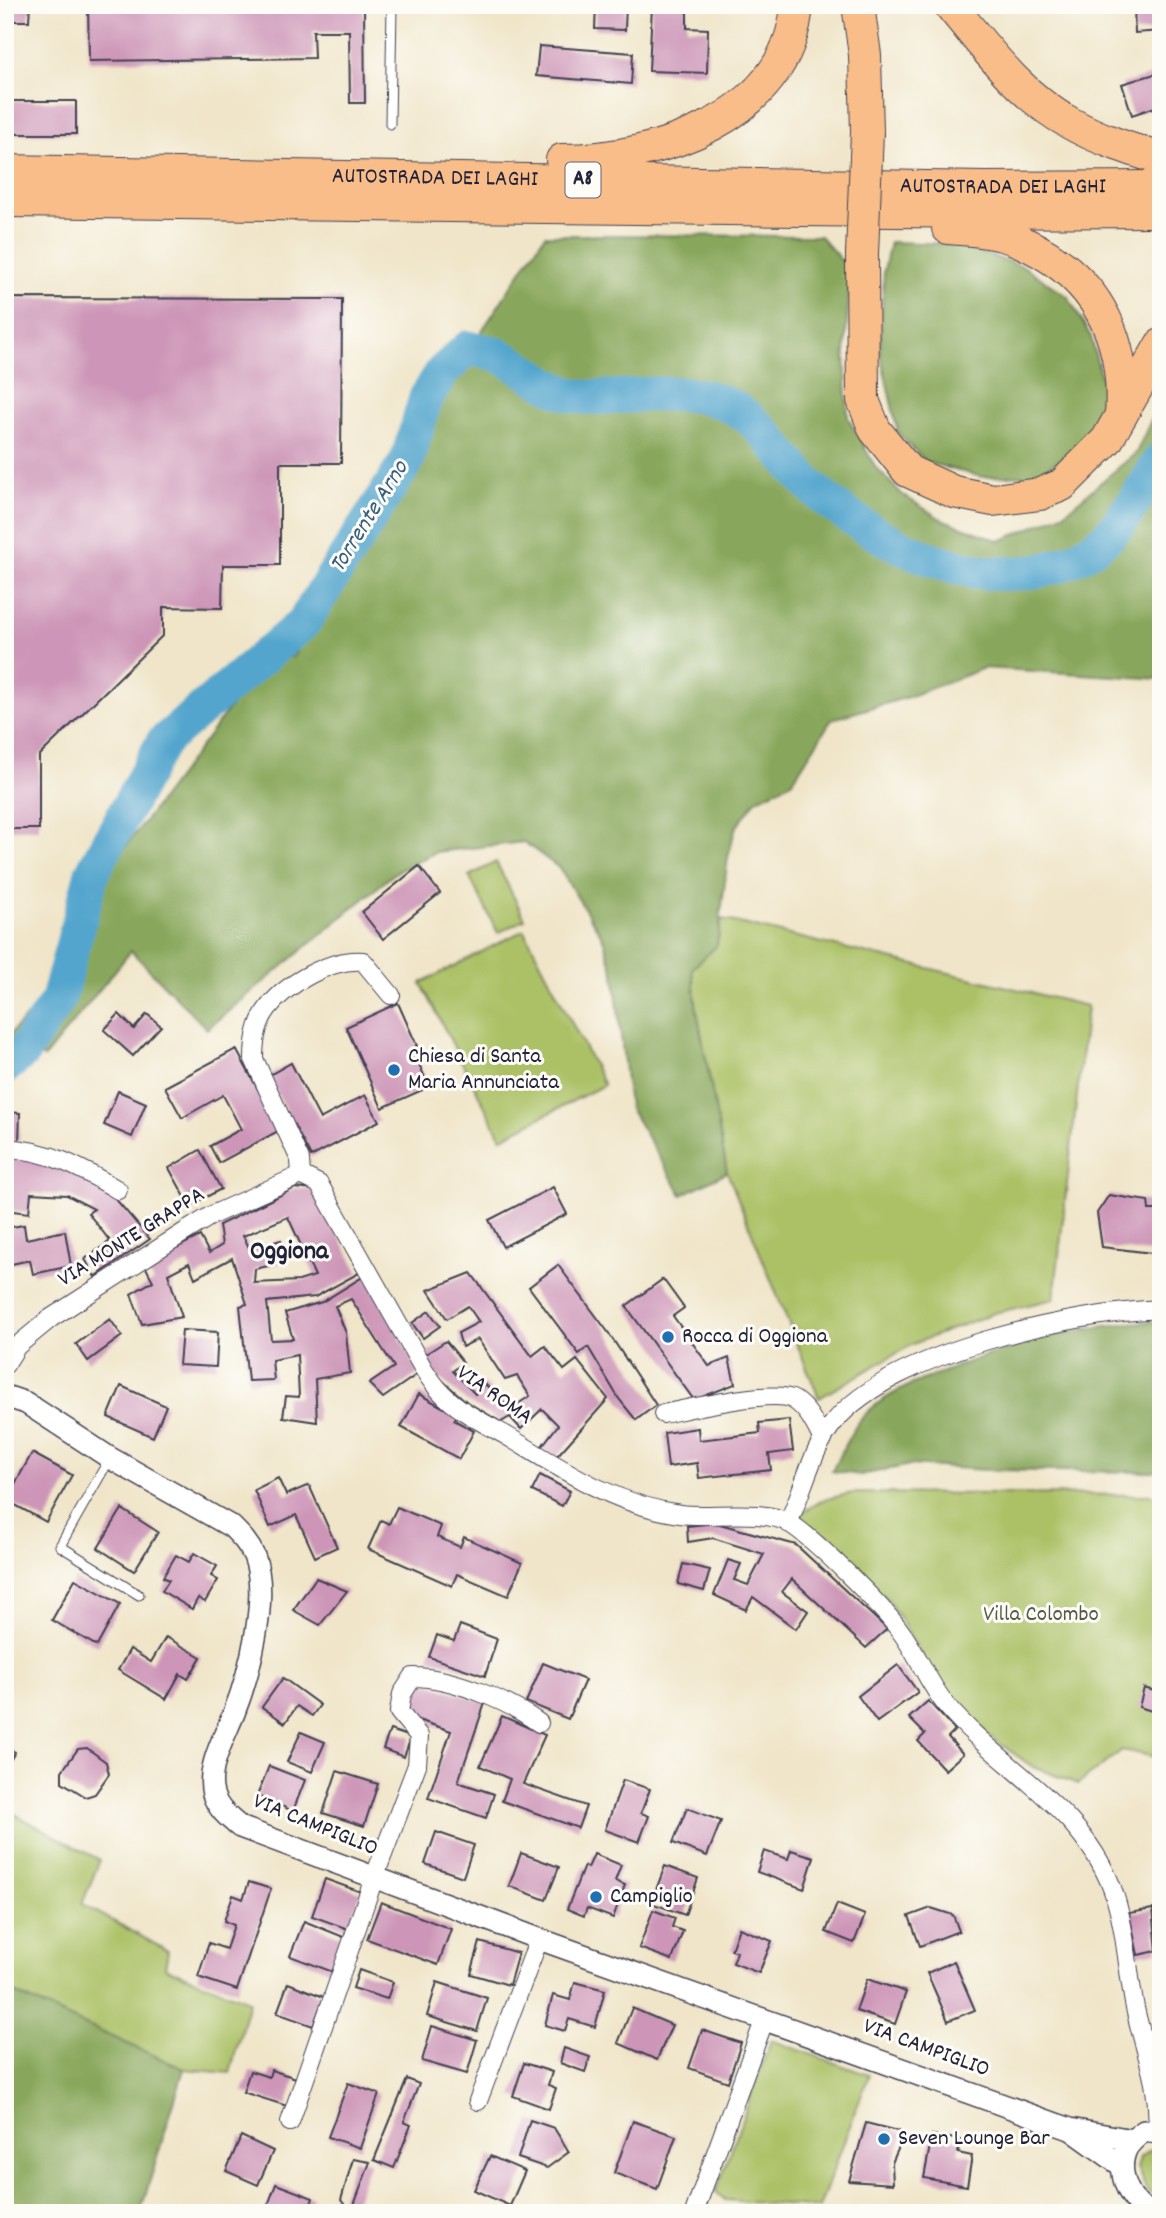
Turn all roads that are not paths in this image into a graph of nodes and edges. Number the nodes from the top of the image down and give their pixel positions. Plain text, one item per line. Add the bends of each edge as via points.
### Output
1 (392, 5) edge
2 (797, 5) edge
3 (858, 5) edge
4 (950, 5) edge
5 (390, 124) dead end
6 (1161, 159) edge
7 (5, 171) edge
8 (74, 171) junction
9 (1161, 187) edge
10 (5, 201) edge
11 (507, 205) junction
12 (1161, 211) edge
13 (1161, 345) edge
14 (1121, 415) junction
15 (391, 995) dead end
16 (5, 1148) edge
17 (301, 1175) junction
18 (118, 1190) dead end
19 (1161, 1309) edge
20 (5, 1365) edge
21 (5, 1396) edge
22 (663, 1414) dead end
23 (823, 1440) junction
24 (110, 1458) junction
25 (788, 1523) junction
26 (139, 1595) dead end
27 (539, 1723) dead end
28 (374, 1878) junction
29 (539, 1939) junction
30 (764, 2021) junction
31 (478, 2101) dead end
32 (290, 2122) dead end
33 (1070, 2129) junction
34 (1159, 2133) edge
35 (1133, 2140) junction
36 (1122, 2166) junction
37 (694, 2213) edge
38 (1151, 2213) edge
39 (1159, 2213) edge

1 - 5 lane
2 - 8 highway via 788,49 754,95 701,130 637,153 597,159 236,162
3 - 14 highway, bridge via 867,132 863,400 875,430 908,471 954,492 993,500 1040,494 1062,485 1107,440
4 - 6 highway via 997,61 1068,122
7 - 8 highway, AUTOSTRADA DEI LAGHI / A8
8 - 9 highway, AUTOSTRADA DEI LAGHI / A8
10 - 11 highway, AUTOSTRADA DEI LAGHI / A8
11 - 12 highway, AUTOSTRADA DEI LAGHI / A8
11 - 14 highway via 696,219 930,226 1015,239 1054,260 1082,282 1097,303 1118,352 1124,382
13 - 14 highway
15 - 17 street via 363,961 347,960 325,966 268,1007 254,1043 254,1059 300,1160
16 - 18 street via 61,1159
17 - 20 street, VIA MONTE GRAPPA via 183,1233 51,1318 17,1346
17 - 25 street, VIA ROMA via 319,1184 422,1368 440,1392 462,1409 599,1491 630,1503 680,1514 775,1518
19 - 23 street via 1053,1322 967,1348 864,1396 845,1409
21 - 24 street, VIA CAMPIGLIO via 26,1403
22 - 23 street via 765,1397 792,1398 810,1415
23 - 25 street
24 - 26 lane via 60,1546
24 - 28 street, VIA CAMPIGLIO via 232,1527 255,1558 259,1597 249,1665 212,1775 213,1795 223,1813 240,1827
25 - 34 street via 888,1617 946,1705 1050,1799 1092,1849 1118,1908 1136,2012 1155,2084
27 - 28 street via 515,1707 435,1678 409,1680 399,1712 419,1736 417,1765
28 - 29 street, VIA CAMPIGLIO
28 - 32 street
29 - 30 street, VIA CAMPIGLIO
29 - 31 street
30 - 33 street, VIA CAMPIGLIO
30 - 37 street
33 - 35 street, VIA CAMPIGLIO
33 - 36 street, VIA CAMPIGLIO
34 - 35 street via 1144,2132
35 - 36 street
36 - 38 street via 1137,2204
38 - 39 street

